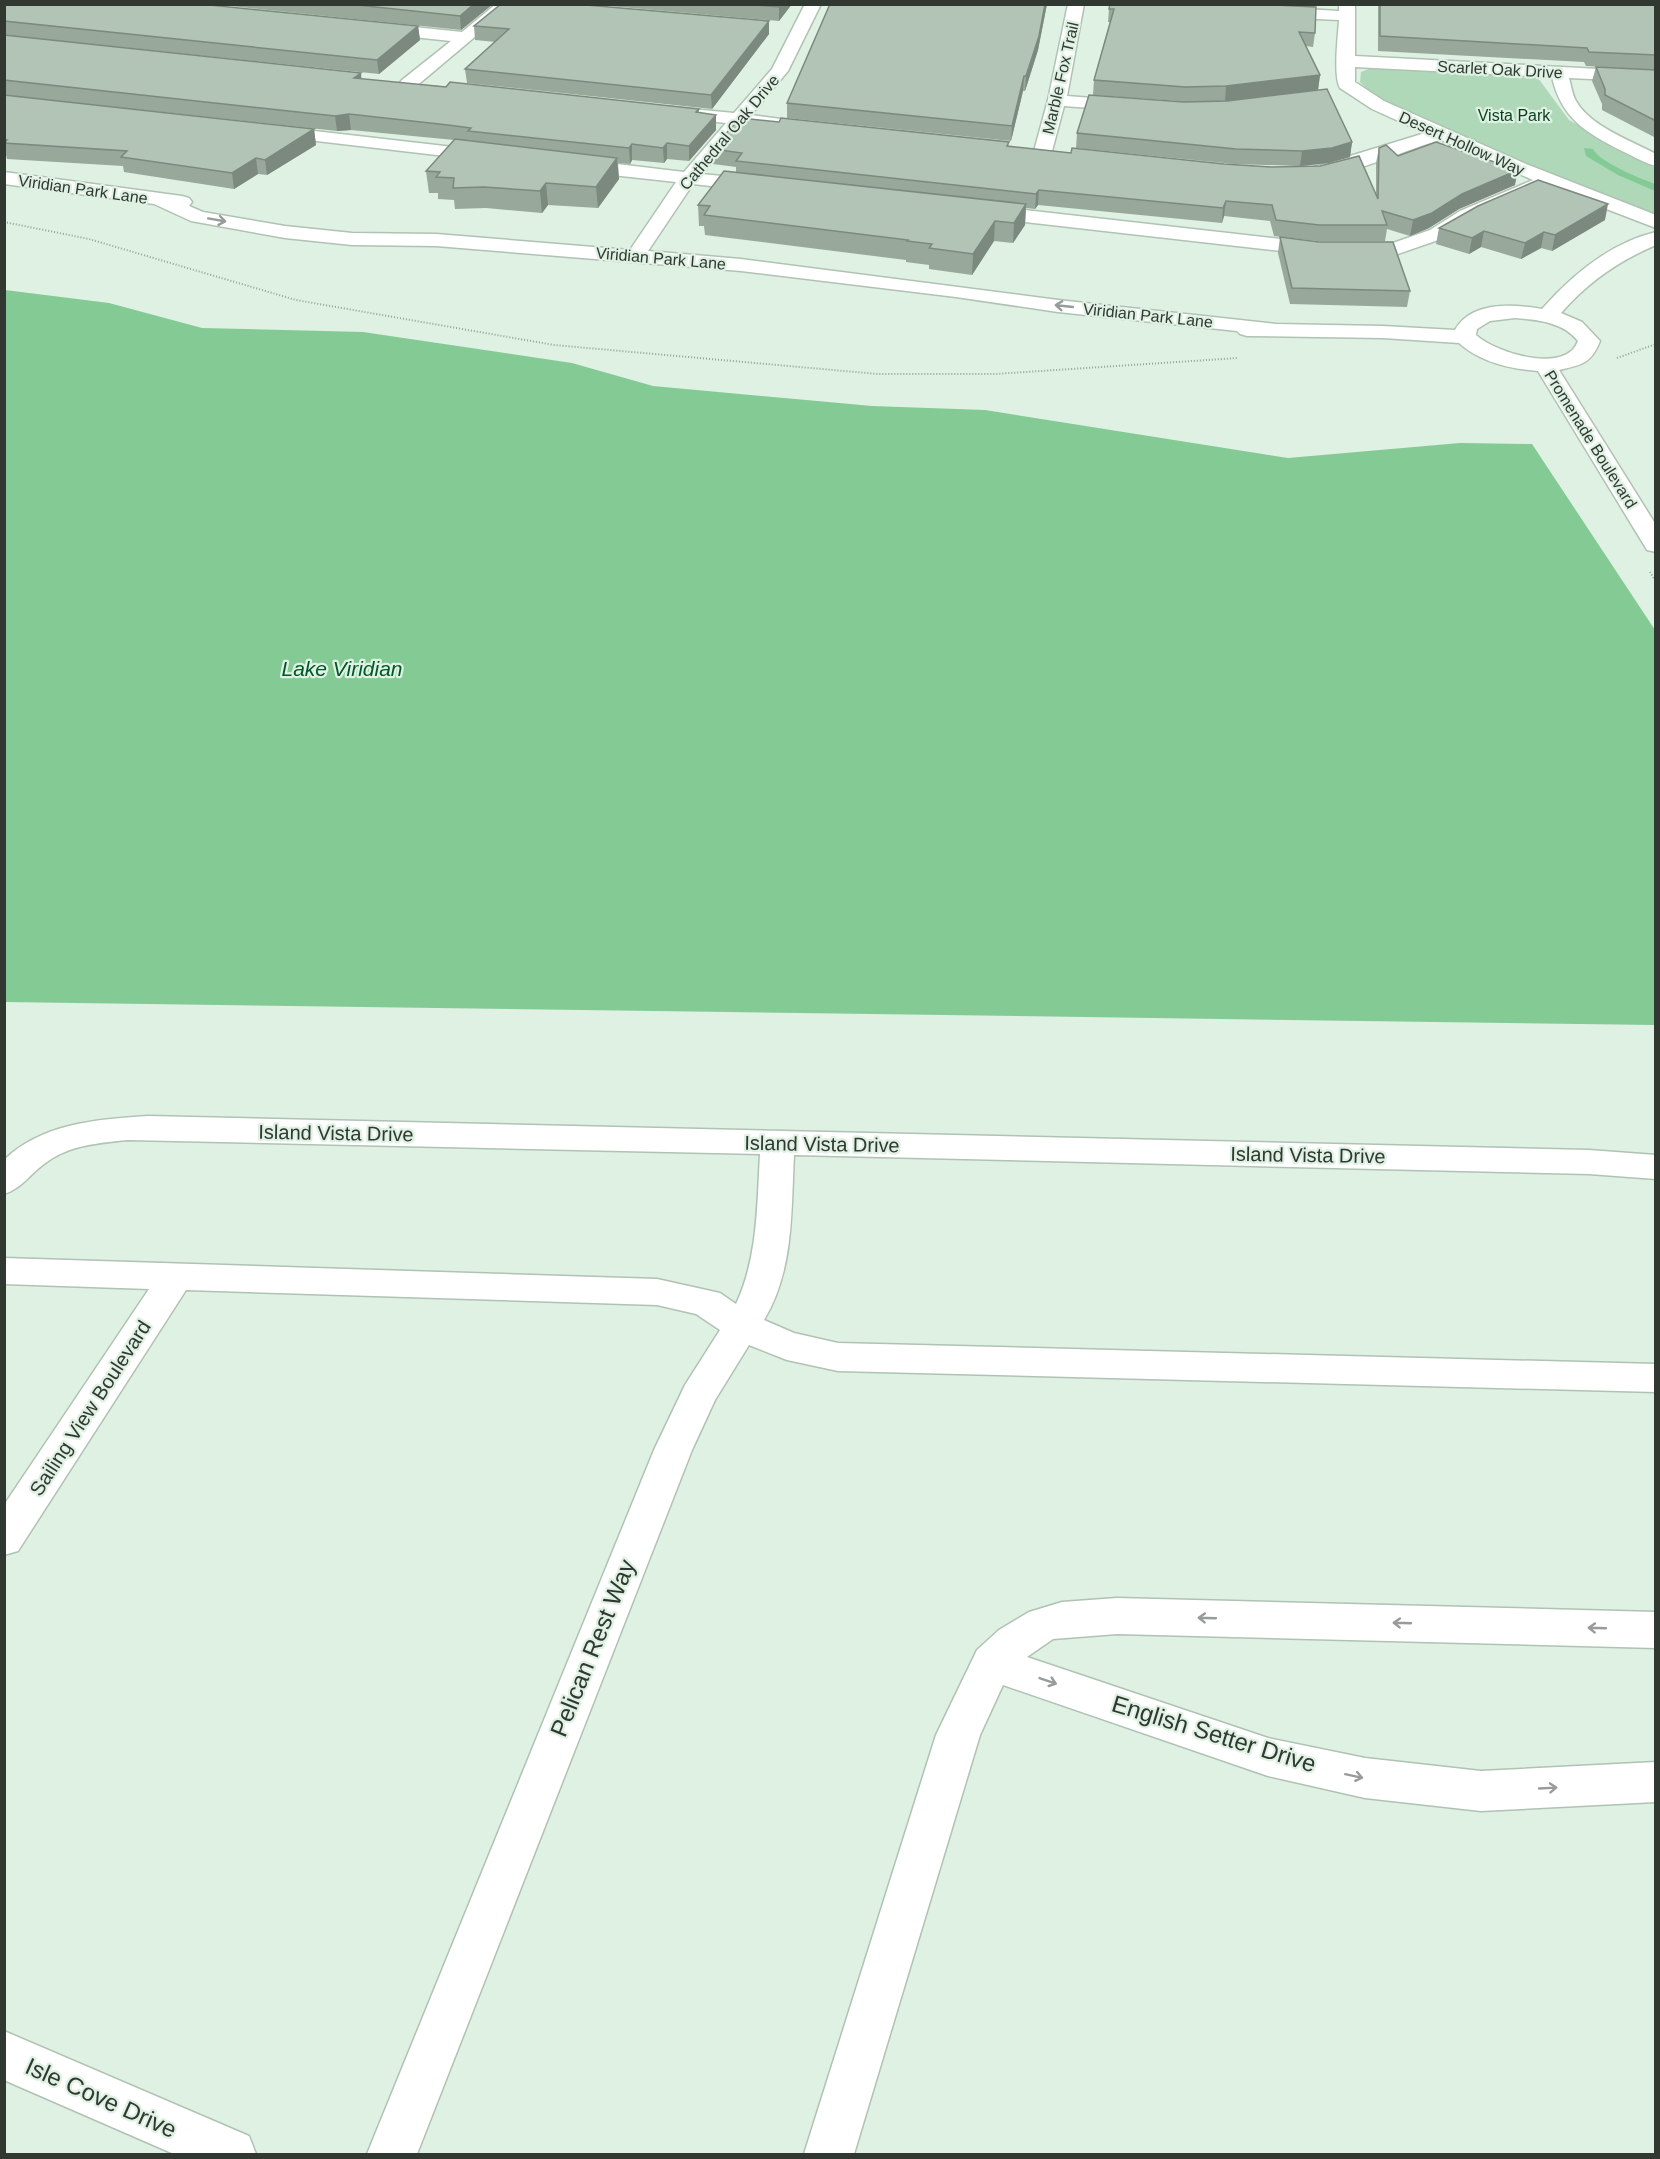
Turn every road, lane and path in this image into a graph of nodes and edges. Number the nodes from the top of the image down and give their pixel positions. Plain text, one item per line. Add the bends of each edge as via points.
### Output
1 (813, 4) edge
2 (1076, 4) edge
3 (510, 5) edge
4 (1347, 10) edge
5 (1251, 11) edge
6 (363, 27) edge
7 (464, 37) junction
8 (1345, 61) junction
9 (1559, 72) junction
10 (1656, 77) edge
11 (432, 87) edge
12 (1357, 92) junction
13 (1334, 95) dead end
14 (1057, 100) junction
15 (1147, 107) edge
16 (656, 110) edge
17 (739, 119) junction
18 (797, 125) edge
19 (251, 129) edge
20 (1442, 134) junction
21 (1020, 149) edge
22 (1043, 152) junction
23 (1066, 154) edge
24 (511, 158) edge
25 (1653, 158) edge
26 (558, 164) edge
27 (1299, 174) edge
28 (4, 178) edge
29 (688, 178) junction
30 (1549, 180) junction
31 (783, 189) edge
32 (961, 209) edge
33 (4, 222) edge
34 (1656, 222) edge
35 (1656, 237) edge
36 (636, 255) junction
37 (1547, 316) junction
38 (1465, 337) junction
39 (1656, 344) edge
40 (1614, 352) dead end
41 (1244, 357) dead end
42 (1545, 364) junction
43 (1656, 544) edge
44 (778, 1143) junction
45 (1656, 1167) edge
46 (4, 1182) edge
47 (4, 1271) edge
48 (176, 1277) junction
49 (740, 1325) junction
50 (1656, 1378) edge
51 (4, 1539) edge
52 (1656, 1630) edge
53 (992, 1663) junction
54 (1656, 1782) edge
55 (4, 2055) edge
56 (231, 2154) edge
57 (392, 2154) edge
58 (829, 2154) edge

1 - 17 street, Cathedral Oak Drive via 794,29 780,72
2 - 14 street, Marble Fox Trail
3 - 7 street
4 - 5 street
4 - 8 street
6 - 7 street
7 - 11 street via 403,83
8 - 9 street, Scarlet Oak Drive
8 - 12 street via 1346,84
9 - 10 street, Scarlet Oak Drive
9 - 25 street via 1566,98 1577,114
12 - 13 street
12 - 20 street, Desert Hollow Way
14 - 15 street
14 - 22 street, Marble Fox Trail
16 - 17 street
17 - 18 street
17 - 29 street, Cathedral Oak Drive
19 - 24 street
20 - 27 street via 1411,141 1340,168
20 - 30 street, Desert Hollow Way
21 - 22 street
22 - 23 street
26 - 29 street
28 - 36 street, Viridian Park Lane via 162,201 198,217 285,232
29 - 31 street
29 - 36 street, Cathedral Oak Drive
30 - 32 street via 1467,215 1437,234 1395,249 1317,249
30 - 34 street, Desert Hollow Way
33 - 41 path via 89,239 296,300 554,345 878,374 994,374
35 - 37 street via 1622,251 1586,274
36 - 38 street, Viridian Park Lane via 886,283 909,296 959,309 1151,332 1268,328
37 - 38 street via 1515,312 1487,315 1468,324
37 - 42 street via 1584,333 1589,348 1574,359
38 - 42 street via 1475,348 1494,357
39 - 40 path via 1615,359
42 - 43 street, Promenade Boulevard
44 - 45 street, Island Vista Drive via 1589,1162
44 - 46 street, Island Vista Drive via 106,1130 72,1135 43,1148 18,1164
44 - 49 street, Pelican Rest Way via 771,1252 764,1283
47 - 48 street
48 - 49 street via 657,1292 707,1303
48 - 51 street, Sailing View Boulevard
49 - 50 street via 787,1346 838,1357
49 - 57 street, Pelican Rest Way via 698,1395 664,1471
52 -> 53 street via 1075,1617 1041,1624
53 -> 54 street, English Setter Drive via 1268,1757 1365,1778 1481,1791
53 - 58 street via 974,1694 958,1735
55 - 56 street, Isle Cove Drive

